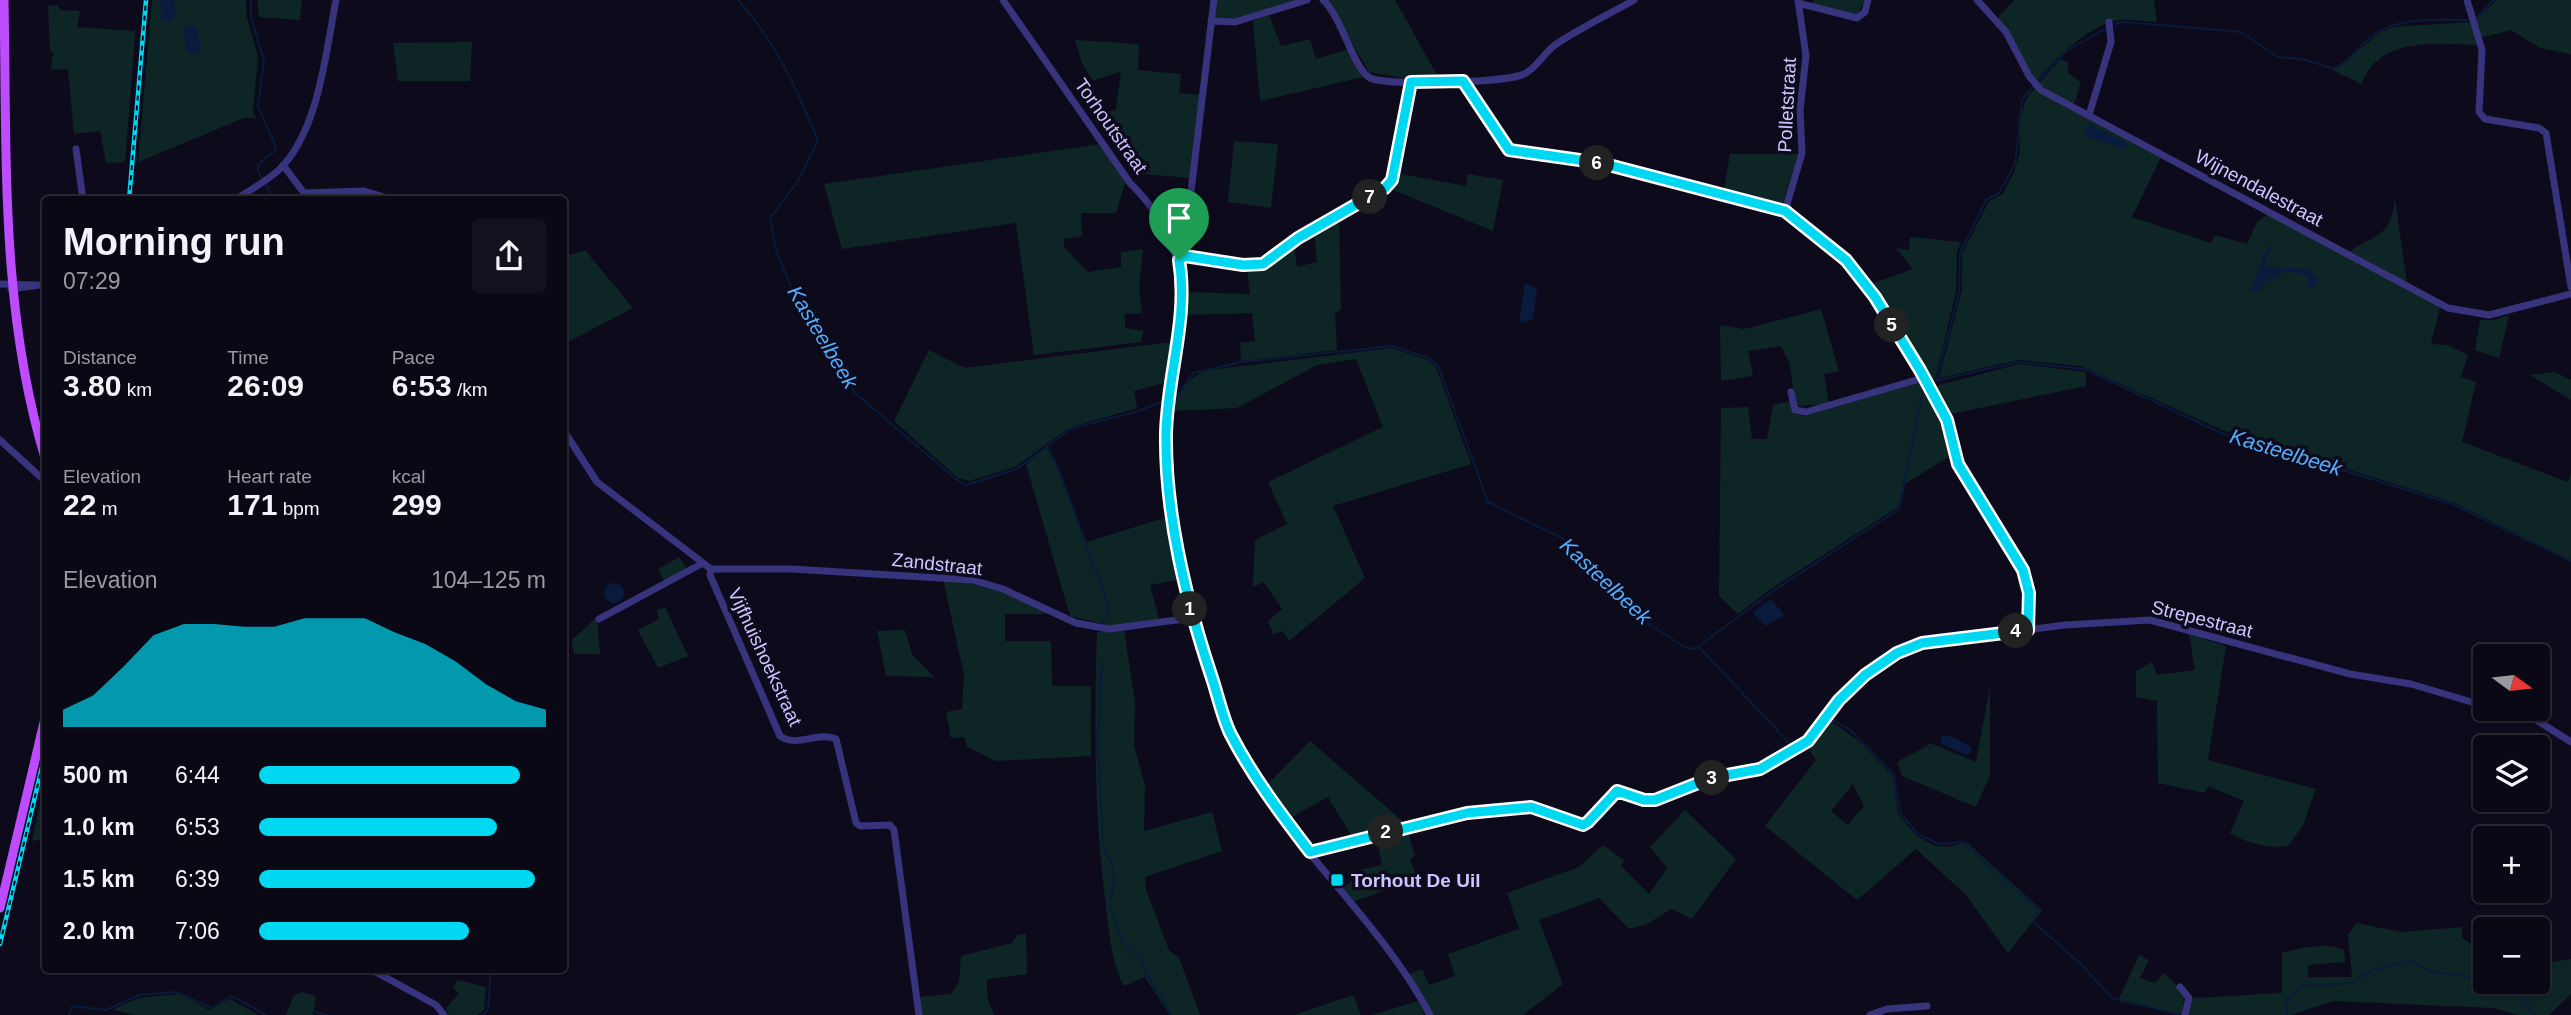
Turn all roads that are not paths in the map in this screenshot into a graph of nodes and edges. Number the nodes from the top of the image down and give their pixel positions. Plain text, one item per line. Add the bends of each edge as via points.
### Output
1 (4, 0) edge
2 (336, 0) edge
3 (1003, 0) edge
4 (1214, 0) edge
5 (1307, 0) edge
6 (1323, 0) edge
7 (1634, 0) edge
8 (1868, 0) edge
9 (1977, 0) edge
10 (2467, 0) edge
11 (1798, 2) edge
12 (1211, 21) junction
13 (2109, 22) dead end
14 (1463, 81) junction
15 (1411, 82) junction
16 (2089, 115) junction
17 (76, 149) dead end
18 (283, 165) junction
19 (82, 196) edge
20 (241, 196) edge
21 (378, 196) edge
22 (1785, 211) junction
23 (1182, 258) junction
24 (42, 284) edge
25 (7, 286) edge
26 (2571, 287) edge
27 (2571, 294) edge
28 (1925, 381) junction
29 (1791, 392) dead end
30 (567, 436) edge
31 (0, 440) edge
32 (42, 447) edge
33 (42, 478) edge
34 (703, 563) junction
35 (711, 569) junction
36 (1192, 618) junction
37 (599, 619) dead end
38 (2028, 630) junction
39 (2473, 702) edge
40 (2538, 721) edge
41 (42, 731) edge
42 (2571, 742) edge
43 (1310, 852) junction
44 (0, 908) edge
45 (377, 973) edge
46 (2180, 986) dead end
47 (1927, 1006) dead end
48 (444, 1015) edge
49 (919, 1015) edge
50 (1430, 1015) edge
51 (1870, 1015) edge
52 (2185, 1015) edge

1 - 25 main road
2 - 18 street via 316,95 302,133
3 - 23 street, Torhoutstraat via 1130,183 1148,200
4 - 12 street
5 - 12 street via 1235,22
6 - 15 street via 1370,78
7 - 14 street via 1555,45 1527,74
8 - 11 street via 1865,12 1857,18
9 - 16 street, Wijnendalestraat via 2006,33 2036,85
10 - 26 street via 2482,50 2479,112 2485,119 2546,132
11 - 22 street, Polletstraat via 1806,56 1800,110 1802,153
12 - 23 street
13 - 16 street via 2111,42
14 - 15 street
14 - 22 street via 1509,150 1601,163
15 - 23 street via 1390,184 1263,264
16 - 27 street, Wijnendalestraat via 2448,308 2489,316
17 - 19 street
18 - 20 street
18 - 21 street via 304,193 358,191
22 - 28 street via 1855,270
23 - 36 street, Torhoutstraat via 1166,457
24 - 25 street
25 - 32 main road via 25,387
28 - 29 street via 1806,412 1795,410
28 - 38 street via 1952,432 1958,464 2028,580
30 - 34 street, Vijfhuishoekstraat via 591,476
31 - 33 street
34 - 35 street, Vijfhuishoekstraat
34 - 37 street
35 - 36 street, Zandstraat via 973,580 1076,623 1109,629
35 - 49 street, Vijfhuishoekstraat via 780,736 836,739 856,823 887,825 894,830
36 - 43 street, Torhoutstraat via 1229,731 1260,786
38 - 39 street, Strepestraat via 2150,620
38 - 43 street, Strepestraat via 1922,643 1897,653 1865,675 1794,751 1760,769 1711,778 1655,800 1617,791 1583,825 1531,807 1467,813
40 - 42 street
41 - 44 main road
43 - 50 street, Torhoutstraat via 1405,972
45 - 48 street via 436,1005
46 - 52 street via 2189,998
47 - 51 street

